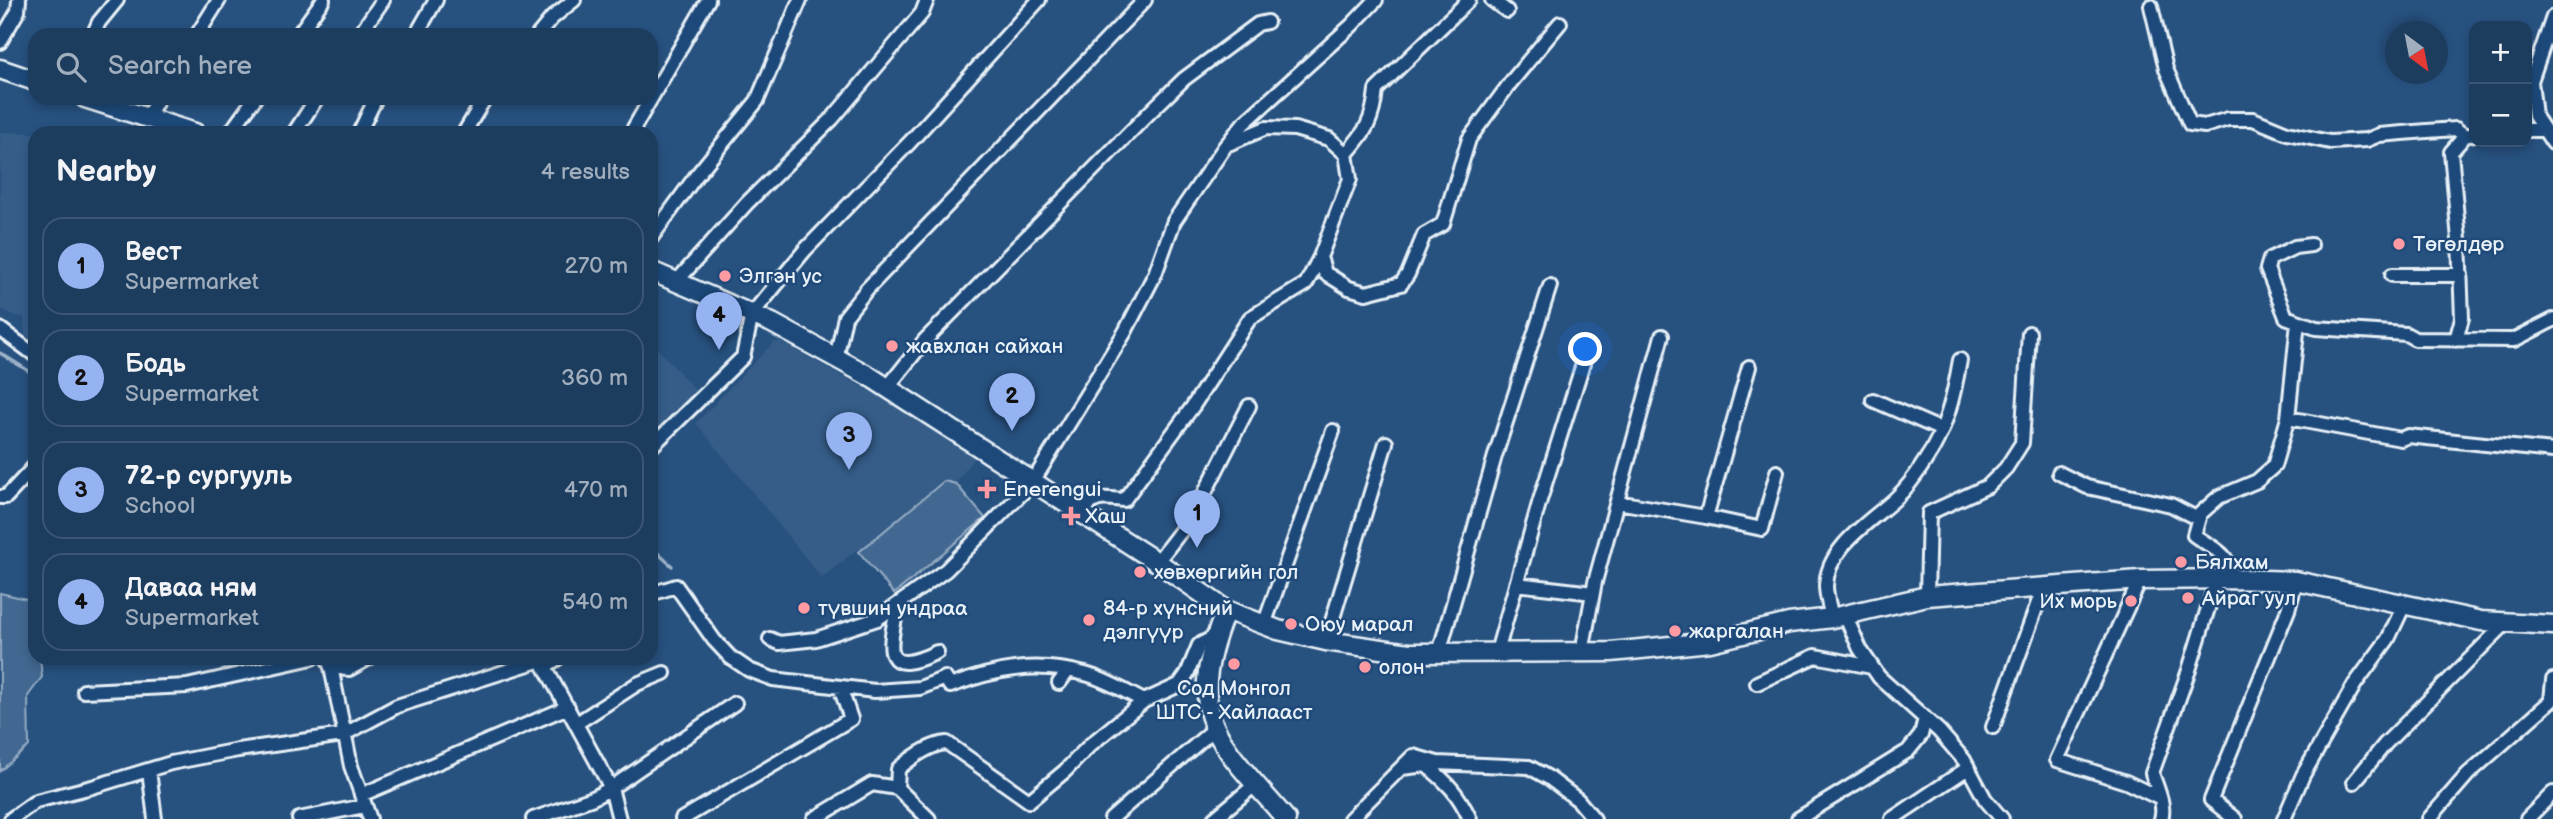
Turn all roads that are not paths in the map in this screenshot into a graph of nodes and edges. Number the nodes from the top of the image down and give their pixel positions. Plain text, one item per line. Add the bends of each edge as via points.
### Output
1 (19, 0) edge
2 (117, 0) edge
3 (219, 0) edge
4 (323, 0) edge
5 (383, 0) edge
6 (436, 0) edge
7 (574, 0) edge
8 (708, 0) edge
9 (800, 0) edge
10 (927, 0) edge
11 (1039, 0) edge
12 (1145, 0) edge
13 (1376, 0) edge
14 (1469, 0) edge
15 (1492, 0) edge
16 (2151, 6) dead end
17 (1507, 12) dead end
18 (2553, 18) edge
19 (1267, 22) dead end
20 (1560, 23) dead end
21 (96, 28) edge
22 (201, 28) edge
23 (303, 28) edge
24 (364, 28) edge
25 (420, 28) edge
26 (544, 28) edge
27 (0, 42) edge
28 (0, 69) edge
29 (28, 79) edge
30 (658, 86) edge
31 (106, 105) edge
32 (154, 105) edge
33 (250, 105) edge
34 (312, 105) edge
35 (373, 105) edge
36 (481, 105) edge
37 (647, 105) edge
38 (146, 118) junction
39 (172, 126) edge
40 (235, 126) edge
41 (298, 126) edge
42 (362, 126) edge
43 (468, 126) edge
44 (635, 126) edge
45 (2532, 130) edge
46 (2544, 130) junction
47 (2469, 135) edge
48 (2469, 136) edge
49 (2553, 144) edge
50 (1226, 145) junction
51 (1346, 154) junction
52 (658, 228) edge
53 (2311, 245) dead end
54 (1320, 257) junction
55 (658, 274) edge
56 (2392, 275) dead end
57 (2461, 275) junction
58 (677, 281) junction
59 (1550, 286) dead end
60 (752, 314) junction
61 (2553, 320) edge
62 (2298, 321) junction
63 (0, 330) edge
64 (2029, 333) dead end
65 (1662, 336) dead end
66 (2456, 340) junction
67 (1588, 348) dead end
68 (28, 350) edge
69 (836, 359) junction
70 (1960, 360) dead end
71 (1749, 367) dead end
72 (887, 388) junction
73 (1873, 400) dead end
74 (1249, 406) dead end
75 (2288, 418) junction
76 (1333, 430) dead end
77 (1942, 430) junction
78 (658, 440) edge
79 (1386, 443) dead end
80 (2553, 452) edge
81 (1776, 472) dead end
82 (28, 473) edge
83 (2059, 473) dead end
84 (1032, 483) junction
85 (0, 497) edge
86 (1617, 502) junction
87 (1080, 513) junction
88 (1706, 517) junction
89 (2198, 519) junction
90 (1157, 562) junction
91 (2224, 579) junction
92 (2140, 580) junction
93 (2296, 581) junction
94 (1516, 584) junction
95 (2044, 586) junction
96 (658, 590) edge
97 (1593, 593) junction
98 (1927, 596) junction
99 (2406, 603) junction
100 (898, 604) junction
101 (1227, 610) junction
102 (1838, 616) junction
103 (2505, 624) junction
104 (1264, 625) junction
105 (2553, 625) edge
106 (1216, 636) junction
107 (770, 639) dead end
108 (1326, 641) junction
109 (937, 652) dead end
110 (1497, 652) junction
111 (1582, 652) junction
112 (1439, 653) junction
113 (281, 665) edge
114 (329, 665) edge
115 (336, 665) edge
116 (356, 665) edge
117 (532, 665) edge
118 (544, 665) edge
119 (1872, 667) junction
120 (1068, 671) junction
121 (664, 673) dead end
122 (2553, 680) edge
123 (1059, 683) dead end
124 (1757, 683) dead end
125 (840, 687) junction
126 (84, 691) dead end
127 (1144, 701) junction
128 (735, 703) dead end
129 (2552, 703) edge
130 (568, 707) junction
131 (1925, 718) junction
132 (578, 723) junction
133 (1993, 726) dead end
134 (1214, 729) junction
135 (343, 735) junction
136 (1402, 768) junction
137 (1968, 768) junction
138 (149, 770) junction
139 (2354, 782) dead end
140 (1256, 784) junction
141 (611, 788) junction
142 (897, 788) junction
143 (2553, 793) edge
144 (2159, 798) junction
145 (363, 800) junction
146 (10, 819) edge
147 (155, 819) edge
148 (299, 819) edge
149 (370, 819) edge
150 (534, 819) edge
151 (620, 819) edge
152 (682, 819) edge
153 (814, 819) edge
154 (929, 819) edge
155 (1111, 819) edge
156 (1214, 819) edge
157 (1286, 819) edge
158 (1350, 819) edge
159 (1470, 819) edge
160 (1594, 819) edge
161 (1798, 819) edge
162 (1892, 819) edge
163 (2002, 819) edge
164 (2161, 819) edge
165 (2235, 819) edge
166 (2284, 819) edge
167 (2429, 819) edge
168 (2527, 819) edge

1 - 27 street via 18,11
2 - 21 street
3 - 22 street
4 - 23 street
5 - 24 street
6 - 25 street
7 - 26 street
8 - 30 street
9 - 52 street via 757,101
10 - 58 street via 922,13 832,119
11 - 60 street via 804,250
12 - 69 street via 867,289 845,317
13 - 50 street via 1242,124
14 - 51 street via 1376,90 1366,131
15 - 17 street
16 - 47 street via 2165,69 2190,124 2253,119 2287,133 2330,142 2456,129
18 - 46 street via 2531,81 2535,116
19 - 72 street via 1218,52 1176,87 925,340
20 - 54 street via 1469,139 1443,224 1424,236 1401,284 1366,293 1349,288 1325,273
28 - 29 main road
31 - 38 main road
32 - 38 street
33 - 40 street
34 - 41 street
35 - 42 street
36 - 43 street
37 - 44 street
38 - 39 main road
45 - 46 street
46 - 49 street
48 - 57 street via 2451,152
50 - 51 street via 1266,128 1295,129 1329,139
50 - 84 street via 1174,221 1155,274 1125,332
51 - 54 street via 1350,179
53 - 62 street via 2270,259 2267,269 2286,317
54 - 87 street via 1306,284 1250,318 1124,500 1098,498
55 - 58 main road
56 - 57 street
57 - 66 street via 2462,318
58 - 60 main road
59 - 112 street
60 - 69 main road
60 - 78 street via 743,357
61 - 66 street via 2514,340
62 - 66 street via 2316,328
62 - 75 street
63 - 68 street
64 - 98 street via 2022,443 1988,486 1929,513
65 - 86 street
67 - 94 street
69 - 72 main road
70 - 77 street
71 - 88 street
72 - 84 main road
73 - 77 street
74 - 90 street via 1194,514
75 - 80 street via 2401,439 2408,436
75 - 89 street via 2274,466 2256,481 2220,497
76 - 104 street
77 - 102 street via 1926,461 1895,499 1852,535 1831,565 1826,586
79 - 108 street
81 - 88 street via 1762,530
82 - 85 street via 6,497
83 - 89 street via 2087,486 2171,505
84 - 87 main road
84 - 100 street via 946,570
86 - 88 street
86 - 97 street
87 - 90 main road
89 - 91 street via 2194,535 2231,564
90 - 101 main road
91 - 92 main road
91 - 93 main road
91 - 144 street via 2151,773
92 - 95 main road
92 - 144 street via 2057,760
93 - 99 main road
93 - 165 street via 2211,800
94 - 97 street
94 - 110 street
95 - 98 main road
95 - 133 street
96 - 125 street via 676,586 714,640 749,670 773,679
97 - 111 street
98 - 102 main road
99 - 103 main road
99 - 166 street via 2303,775
100 - 107 street via 877,619 816,639 779,643
100 - 109 street via 890,650 893,657 915,660
101 - 104 main road
101 - 106 main road
102 - 111 main road via 1710,642
102 - 119 street
103 - 105 main road
103 - 139 street via 2385,744
104 - 108 main road
106 - 127 street via 1199,645 1179,685
106 - 134 main road via 1207,685
108 - 112 main road
110 - 111 main road
110 - 112 main road
113 - 126 street via 187,686
114 - 135 street
115 - 116 street via 349,669
117 - 135 street via 397,706
118 - 130 street
119 - 124 street via 1815,656
119 - 131 street
120 - 123 street
120 - 125 street via 1001,670 950,685 945,678 920,688 876,691
120 - 127 street via 1086,674
121 - 132 street via 637,684
122 - 129 street
125 - 152 street via 851,719
127 - 142 street via 1029,801 947,743 898,769
128 - 141 street
129 - 167 street via 2468,774
130 - 132 street
130 - 145 street
131 - 137 street
131 - 161 street via 1921,735 1908,751
132 - 141 street
134 - 140 main road
134 - 155 street
135 - 138 street via 238,750
135 - 145 street
136 - 158 street
136 - 159 street via 1426,765 1449,783
136 - 160 street via 1413,756 1437,762 1529,767 1578,800
137 - 162 street
137 - 163 street
138 - 146 street via 36,801
138 - 147 street
140 - 156 street
140 - 157 main road
141 - 150 street
141 - 151 street
142 - 153 street via 872,785
142 - 154 street
143 - 168 street
144 - 164 street
145 - 148 street
145 - 149 street

